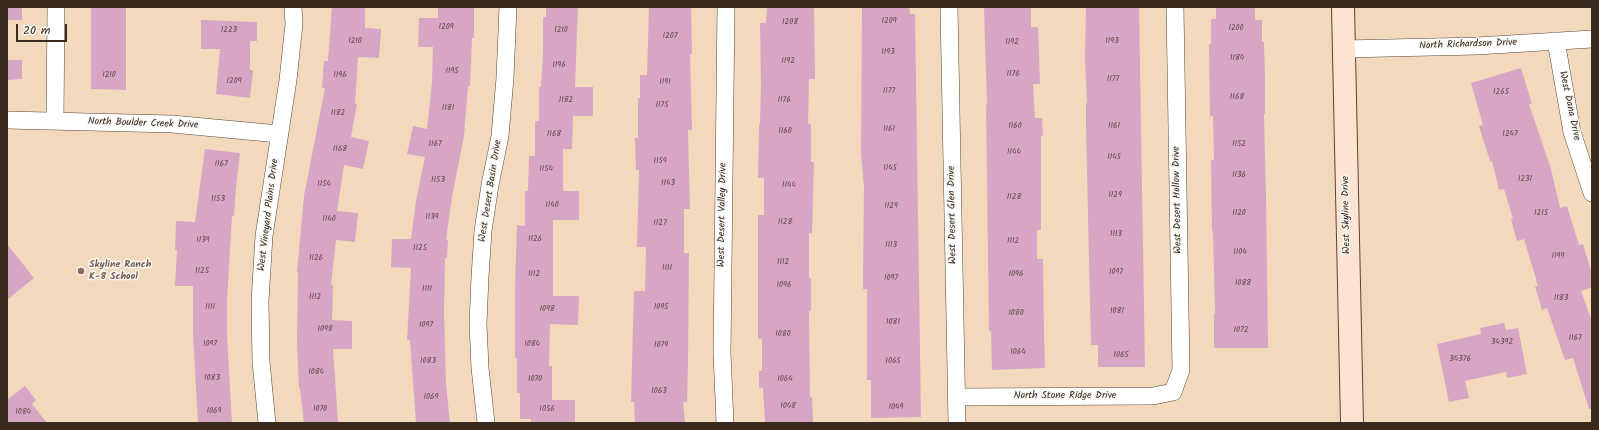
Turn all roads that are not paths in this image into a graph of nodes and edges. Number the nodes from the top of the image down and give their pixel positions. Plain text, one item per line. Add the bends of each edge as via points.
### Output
1 (56, 7) edge
2 (293, 7) edge
3 (508, 7) edge
4 (726, 7) edge
5 (949, 7) edge
6 (1175, 7) edge
7 (1343, 7) edge
8 (1592, 39) edge
9 (1556, 41) junction
10 (1344, 49) junction
11 (7, 120) edge
12 (55, 120) junction
13 (279, 134) junction
14 (1592, 193) edge
15 (1174, 392) joint
16 (956, 397) junction
17 (267, 423) edge
18 (486, 423) edge
19 (725, 423) edge
20 (957, 423) edge
21 (1352, 423) edge

1 - 12 street
2 - 13 street, West Vineyard Plains Drive via 294,24 288,80
3 - 18 street, West Desert Basin Drive via 506,78 500,136 483,231 480,277 478,324
4 - 19 street, West Desert Valley Drive via 722,353
5 - 16 street, West Desert Glen Drive
6 - 15 street, West Desert Hollow Drive via 1181,370
7 - 10 street, West Skyline Drive
8 - 9 street, North Richardson Drive
9 - 10 street, North Richardson Drive via 1477,46
9 - 14 street, West Dana Drive via 1572,132
10 - 21 street, West Skyline Drive
11 - 12 street, North Boulder Creek Drive
12 - 13 street, North Boulder Creek Drive via 172,124
13 - 17 street, West Vineyard Plains Drive via 264,236 260,301 261,362
15 - 16 street, North Stone Ridge Drive via 1153,396
16 - 20 street, West Desert Glen Drive

